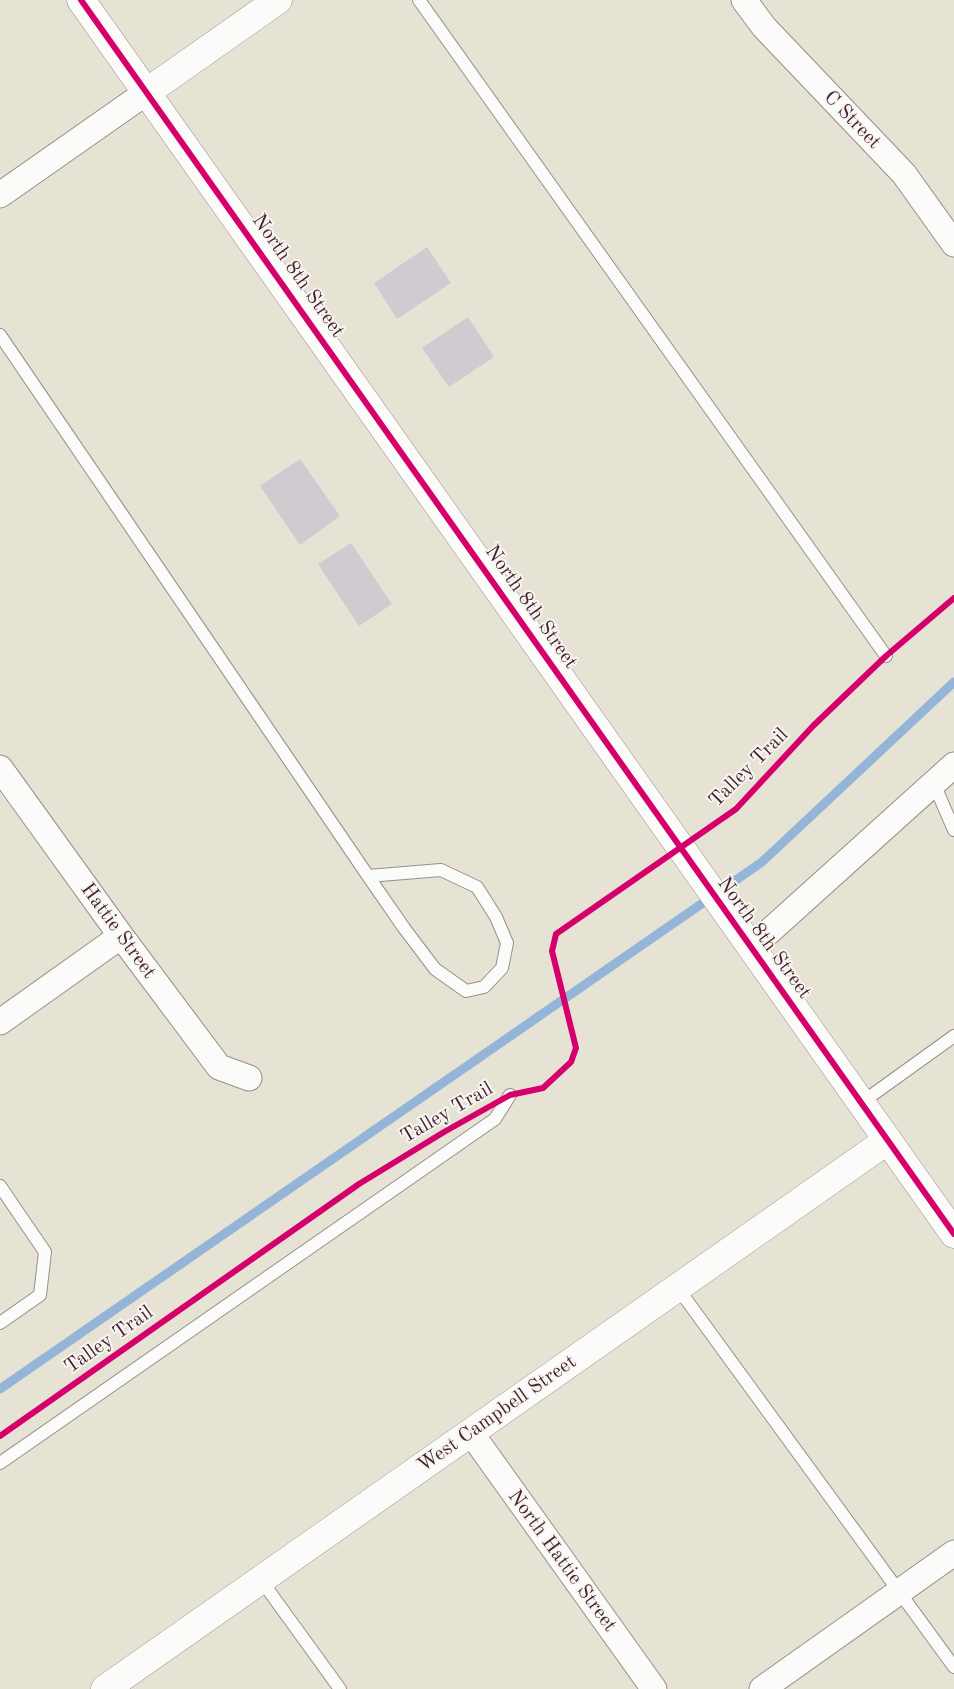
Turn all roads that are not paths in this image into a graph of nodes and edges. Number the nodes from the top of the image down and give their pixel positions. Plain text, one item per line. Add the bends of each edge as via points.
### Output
1 (81, 0) edge
2 (278, 0) edge
3 (418, 0) edge
4 (744, 0) edge
5 (147, 92) junction
6 (0, 195) edge
7 (954, 244) edge
8 (0, 335) edge
9 (886, 656) dead end
10 (954, 765) edge
11 (0, 768) edge
12 (934, 784) junction
13 (954, 830) edge
14 (368, 876) junction
15 (121, 936) junction
16 (752, 948) junction
17 (0, 1022) edge
18 (954, 1036) edge
19 (249, 1078) dead end
20 (510, 1095) dead end
21 (861, 1103) junction
22 (888, 1140) junction
23 (0, 1186) edge
24 (954, 1234) edge
25 (677, 1288) junction
26 (0, 1323) edge
27 (471, 1433) junction
28 (0, 1463) edge
29 (954, 1553) edge
30 (261, 1580) junction
31 (899, 1592) junction
32 (954, 1667) edge
33 (106, 1689) edge
34 (340, 1689) edge
35 (654, 1689) edge
36 (762, 1689) edge

1 - 5 street, North 8th Street
2 - 5 street
3 - 9 lane
4 - 7 street, C Street via 764,28 904,174
5 - 6 street
5 - 16 street, North 8th Street
8 - 14 lane
10 - 12 street
11 - 15 street, Hattie Street
12 - 13 lane
12 - 16 street
14 - 14 lane via 435,969 466,991 484,987 502,968 507,943 496,917 477,888 441,870
15 - 17 street
15 - 19 street, Hattie Street via 219,1067
16 - 21 street, North 8th Street
18 - 21 lane
20 - 28 lane via 495,1119
21 - 22 street, North 8th Street
22 - 24 street, North 8th Street
22 - 25 street, West Campbell Street
23 - 26 lane via 45,1252 40,1294
25 - 27 street, West Campbell Street
25 - 31 lane
27 - 30 street, West Campbell Street
27 - 35 street, North Hattie Street
29 - 31 street
30 - 33 street, West Campbell Street
30 - 34 lane
31 - 32 lane
31 - 36 street

